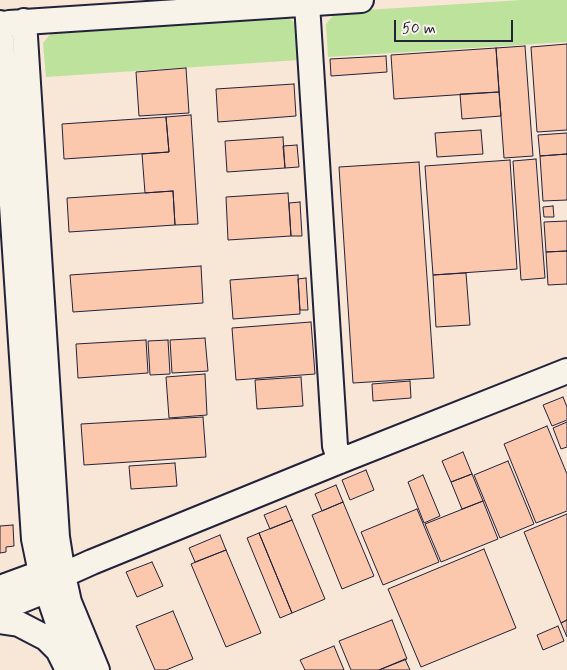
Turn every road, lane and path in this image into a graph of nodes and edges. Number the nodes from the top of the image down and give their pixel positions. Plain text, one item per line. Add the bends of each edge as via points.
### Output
1 (361, 0) edge
2 (307, 4) junction
3 (24, 21) junction
4 (0, 23) edge
5 (43, 317) junction
6 (20, 318) junction
7 (567, 372) edge
8 (340, 461) junction
9 (50, 579) junction
10 (0, 588) edge
11 (0, 609) edge
12 (0, 621) edge
13 (68, 670) edge
14 (74, 670) edge
15 (97, 670) edge

1 - 2 street
2 - 3 street
2 - 8 street via 335,446
3 - 4 street
3 - 5 street
4 - 6 street
5 - 6 street
5 - 9 street via 57,537
6 - 9 street via 34,539
7 - 8 street
8 - 9 street
9 - 10 street
9 - 11 street
9 - 14 street
9 - 15 street via 69,602
12 - 13 street via 19,624 46,638 58,650

